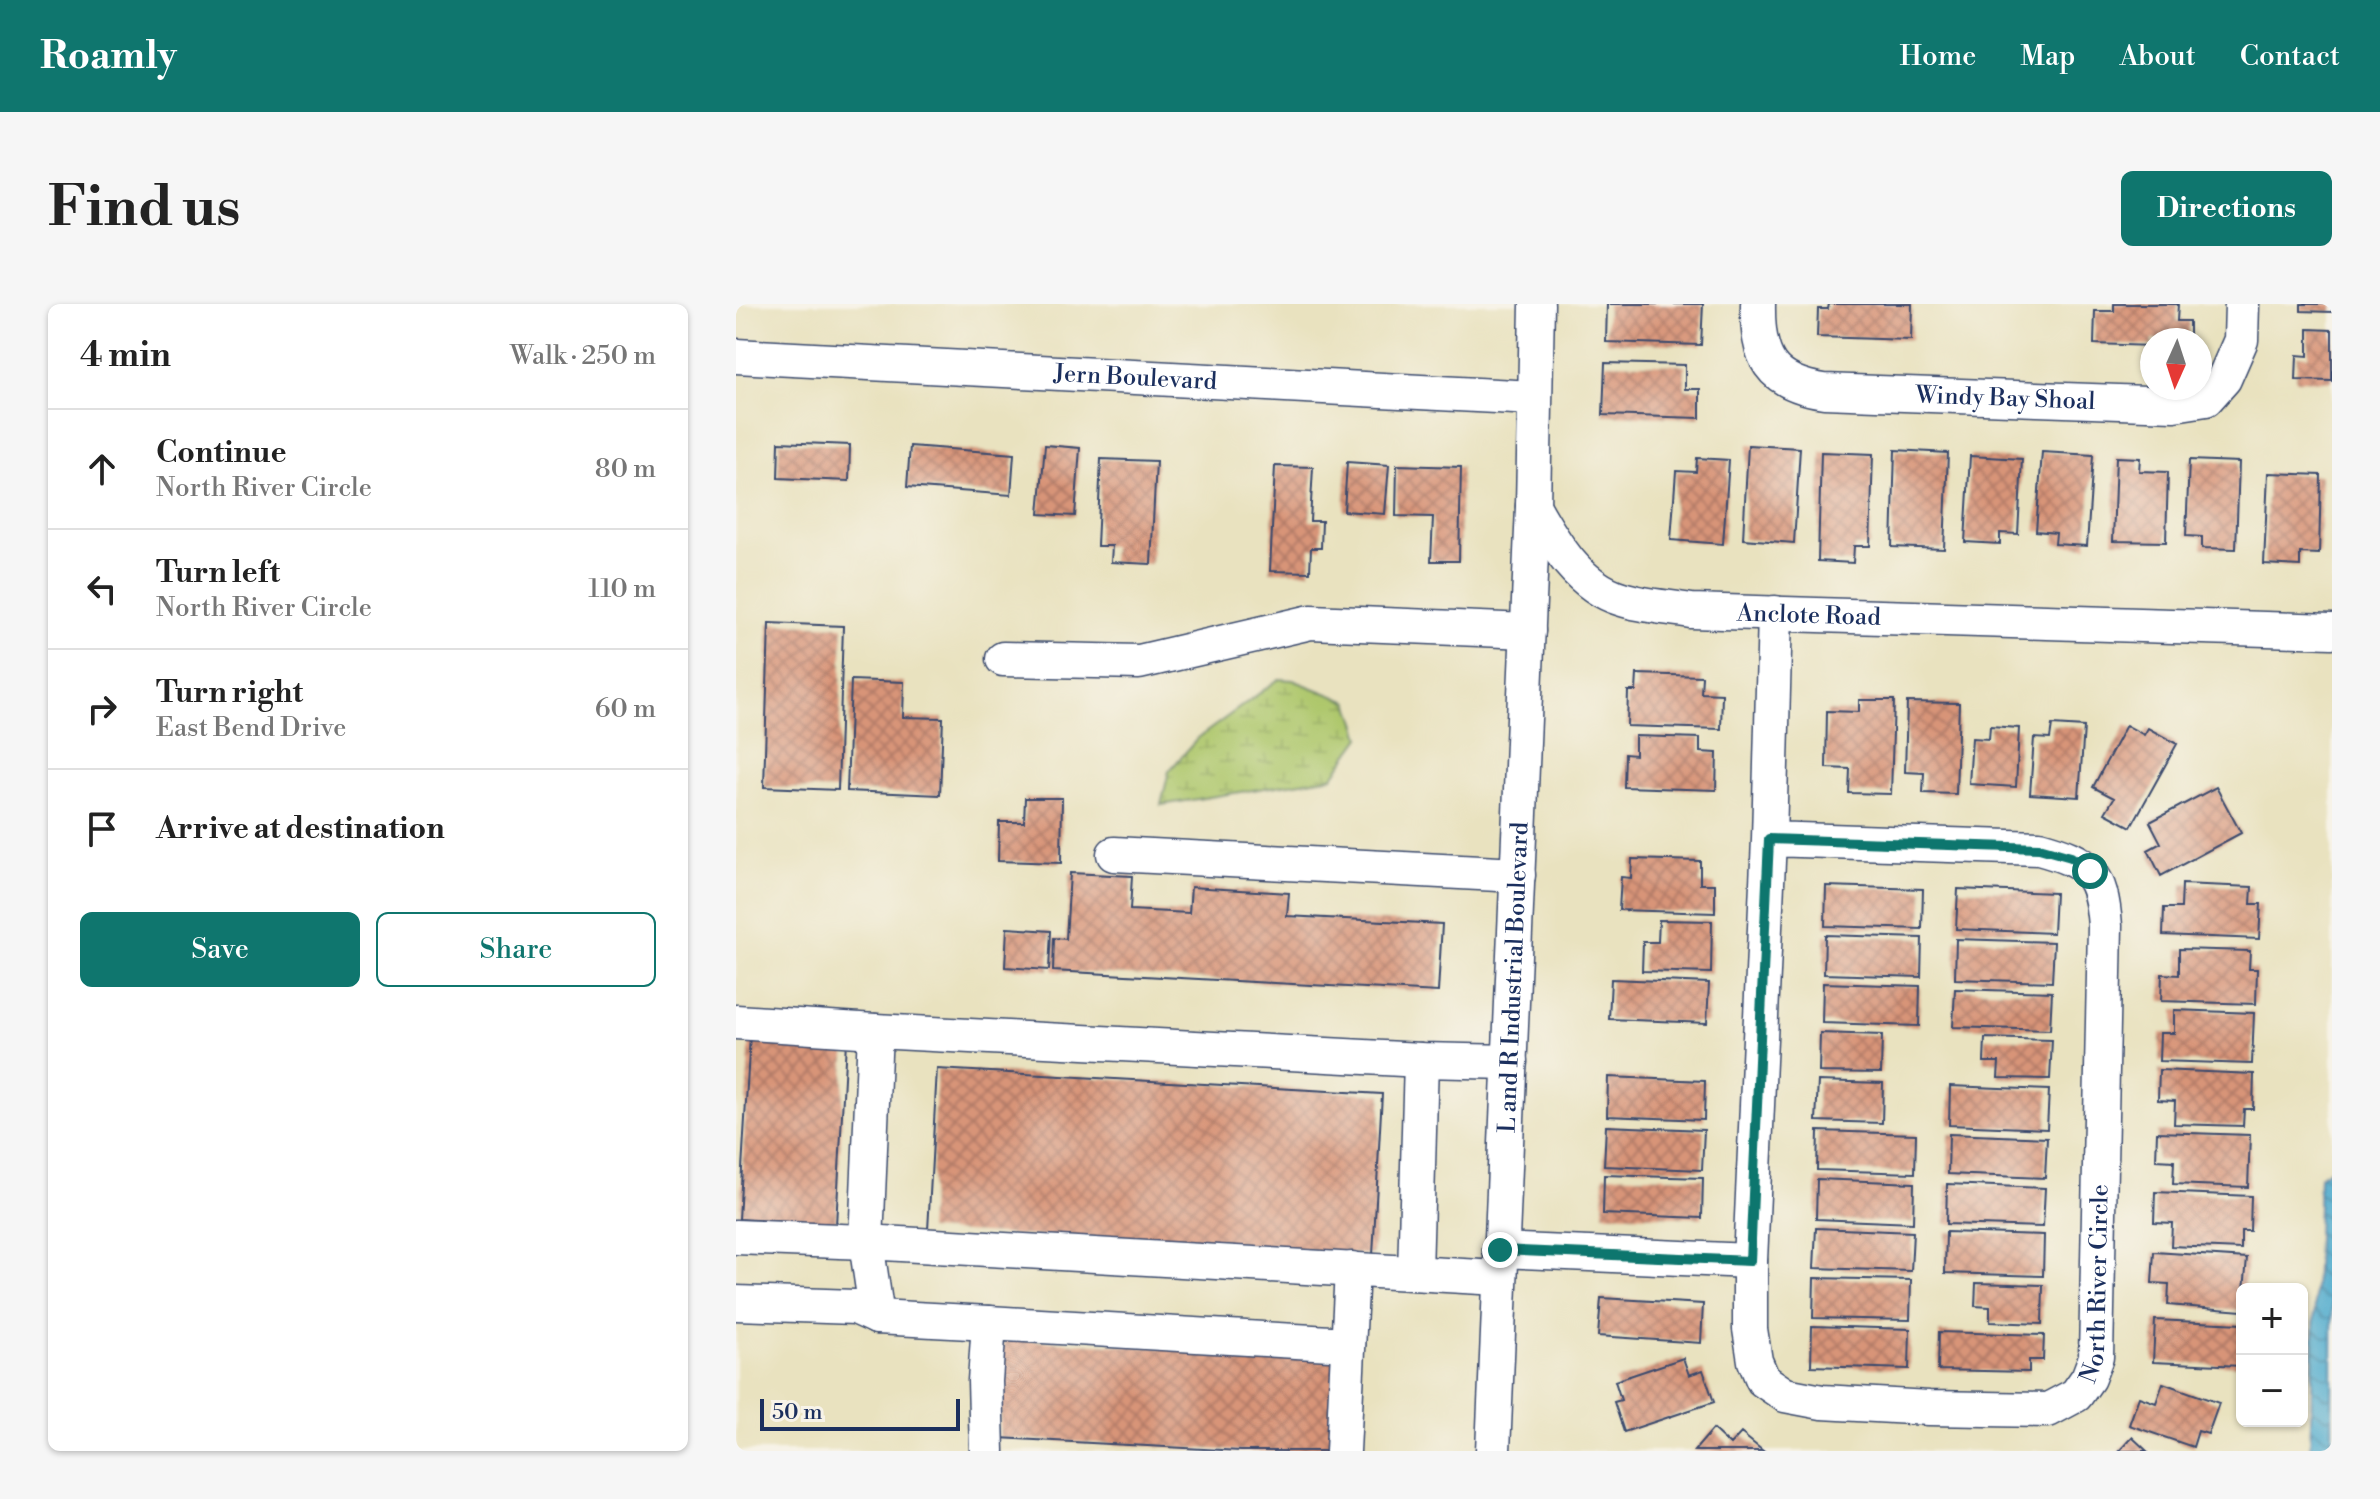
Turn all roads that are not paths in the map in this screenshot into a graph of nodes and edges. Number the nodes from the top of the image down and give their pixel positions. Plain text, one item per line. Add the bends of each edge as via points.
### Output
1 (1537, 304) edge
2 (1758, 304) edge
3 (2242, 304) edge
4 (736, 356) edge
5 (1534, 398) junction
6 (1533, 506) junction
7 (1775, 613) junction
8 (1528, 631) junction
9 (2332, 631) edge
10 (1003, 659) dead end
11 (1769, 839) junction
12 (1114, 854) dead end
13 (1518, 875) junction
14 (736, 1022) edge
15 (875, 1031) junction
16 (1421, 1060) junction
17 (1510, 1062) junction
18 (736, 1237) edge
19 (866, 1242) junction
20 (1750, 1261) junction
21 (1500, 1264) junction
22 (1352, 1269) junction
23 (1415, 1273) junction
24 (736, 1303) edge
25 (877, 1317) junction
26 (989, 1323) junction
27 (1348, 1344) junction
28 (987, 1451) edge
29 (1343, 1451) edge
30 (1493, 1451) edge

1 - 5 street
2 - 3 street, Windy Bay Shoal via 1761,349 1781,378 1800,388 2174,404 2206,399 2224,379 2241,340
4 - 5 street, Jern Boulevard
5 - 6 street
6 - 7 street, Anclote Road via 1583,577 1620,599 1691,611
6 - 8 street, L and R Industrial Boulevard
7 - 9 street, Anclote Road
7 - 11 street, North River Circle
8 - 10 street via 1311,622 1139,662
8 - 13 street, L and R Industrial Boulevard
11 - 20 street, North River Circle
11 - 20 street, North River Circle via 2039,848 2071,857 2090,871 2103,896 2105,926 2096,1357 2076,1395 2048,1410 1822,1402 1785,1395 1763,1380 1755,1361
12 - 13 street
13 - 17 street, L and R Industrial Boulevard
14 - 15 street
15 - 16 street
15 - 19 street
16 - 17 street
16 - 23 street
17 - 21 street, L and R Industrial Boulevard
18 - 19 street
19 - 22 street
19 - 25 street
20 - 21 street
21 - 23 street
21 - 30 street, L and R Industrial Boulevard
22 - 23 street
22 - 27 street
24 - 25 street via 855,1307
25 - 26 street
26 - 27 street
26 - 28 street
27 - 29 street

